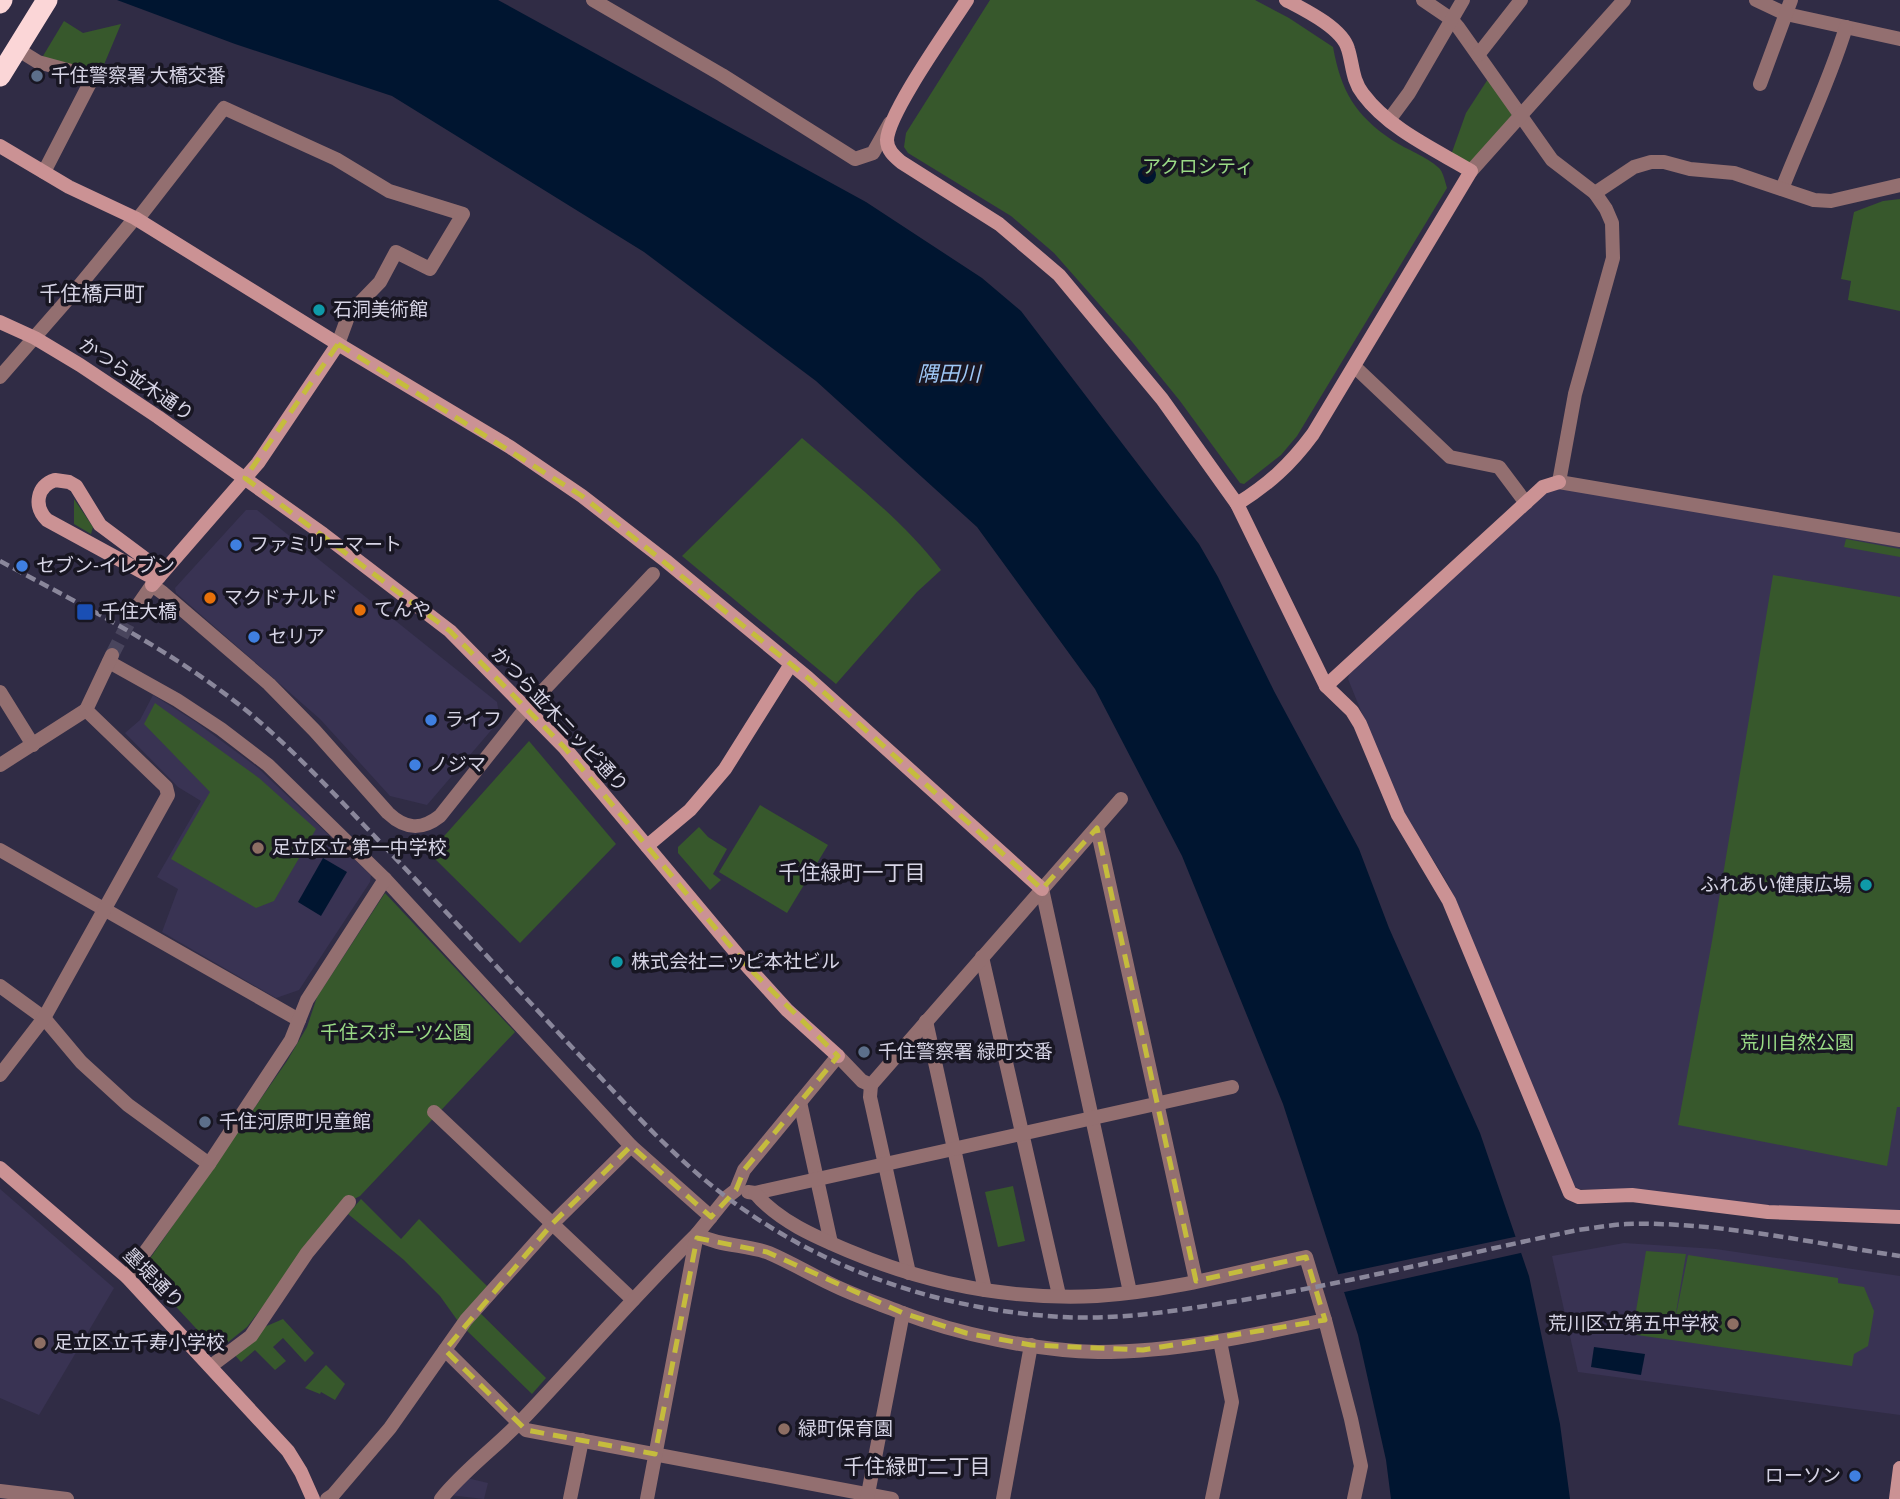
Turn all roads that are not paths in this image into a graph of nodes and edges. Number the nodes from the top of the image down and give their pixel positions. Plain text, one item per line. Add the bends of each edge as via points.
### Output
1 (593, 0) edge
2 (967, 0) edge
3 (1423, 0) edge
4 (1463, 0) edge
5 (1521, 0) edge
6 (1624, 0) edge
7 (1756, 0) edge
8 (47, 1) edge
9 (1291, 1) edge
10 (1788, 7) edge
11 (1451, 19) junction
12 (1846, 27) junction
13 (1900, 39) edge
14 (17, 48) junction
15 (1478, 55) junction
16 (0, 76) edge
17 (1760, 84) dead end
18 (1520, 117) junction
19 (892, 118) junction
20 (1389, 120) junction
21 (0, 146) edge
22 (44, 172) junction
23 (1471, 172) junction
24 (1900, 185) edge
25 (1782, 189) junction
26 (1595, 193) junction
27 (136, 219) junction
28 (0, 322) edge
29 (35, 338) junction
30 (338, 344) junction
31 (1355, 367) junction
32 (0, 377) edge
33 (245, 478) junction
34 (1559, 482) junction
35 (1526, 502) junction
36 (1237, 504) junction
37 (1900, 540) edge
38 (653, 574) dead end
39 (156, 581) junction
40 (136, 608) tunnel mouth
41 (791, 664) junction
42 (1326, 686) junction
43 (0, 692) edge
44 (539, 695) dead end
45 (524, 709) junction
46 (86, 710) junction
47 (33, 745) junction
48 (0, 765) edge
49 (1121, 799) dead end
50 (1097, 828) junction
51 (647, 846) junction
52 (0, 850) edge
53 (385, 879) junction
54 (1042, 889) junction
55 (104, 909) junction
56 (982, 957) junction
57 (0, 986) edge
58 (44, 1017) junction
59 (299, 1020) junction
60 (926, 1021) junction
61 (838, 1056) junction
62 (0, 1075) edge
63 (871, 1085) junction
64 (1232, 1087) dead end
65 (800, 1102) junction
66 (1158, 1103) junction
67 (434, 1112) dead end
68 (1092, 1117) junction
69 (1021, 1133) junction
70 (631, 1146) junction
71 (954, 1148) junction
72 (209, 1164) junction
73 (885, 1164) junction
74 (0, 1168) edge
75 (818, 1179) junction
76 (737, 1190) junction
77 (755, 1193) junction
78 (349, 1202) dead end
79 (711, 1217) junction
80 (1900, 1217) edge
81 (552, 1224) junction
82 (697, 1234) junction
83 (831, 1243) junction
84 (909, 1273) junction
85 (128, 1277) junction
86 (1196, 1281) junction
87 (985, 1290) junction
88 (1130, 1292) junction
89 (1059, 1295) junction
90 (633, 1300) junction
91 (903, 1313) junction
92 (1325, 1320) junction
93 (1220, 1341) junction
94 (1031, 1345) junction
95 (445, 1350) junction
96 (211, 1367) junction
97 (519, 1423) junction
98 (582, 1440) junction
99 (655, 1454) junction
100 (1900, 1468) edge
101 (0, 1491) edge
102 (868, 1497) edge
103 (67, 1499) edge
104 (313, 1499) edge
105 (327, 1499) edge
106 (441, 1499) edge
107 (570, 1499) edge
108 (647, 1499) edge
109 (892, 1499) edge
110 (1003, 1499) edge
111 (1212, 1499) edge
112 (1354, 1499) edge
113 (1896, 1499) edge

1 - 19 street via 855,159 873,153
2 - 19 street
3 - 11 street
4 - 11 street
5 - 15 street
6 - 18 street
7 - 10 street
8 - 14 highway
9 - 20 street via 1340,35 1358,87
10 - 12 street
10 - 17 street
11 - 15 street
11 - 20 street
12 - 13 street
12 - 25 street via 1827,86
14 - 16 highway
14 - 22 street via 38,62 93,77
15 - 18 street
18 - 23 street
18 - 26 street via 1552,160
19 - 36 street via 887,143 894,156 999,225 1059,275 1161,399
20 - 23 street
21 - 22 street
22 - 27 street
23 - 31 street
24 - 25 street via 1831,201
25 - 26 street via 1734,173 1651,162 1634,166
26 - 34 street via 1612,223 1613,258 1575,394
27 - 29 street
27 - 30 street
27 - 30 street via 225,108 336,159 389,191 463,214 430,269 396,253 380,282 349,314
28 - 29 street, かつら並木通り
29 - 32 street
29 - 33 street, かつら並木通り
30 - 33 street
30 - 41 street via 475,425 582,496
31 - 35 street via 1450,457 1499,467
31 - 36 street via 1293,461
33 - 39 street
33 - 45 street, かつら並木ニッピ通り via 450,631
34 - 35 street via 1543,487
34 - 37 street
35 - 42 street
36 - 42 street
38 - 44 street
39 - 39 street via 47,520 38,504 45,485 55,480 76,486 100,525 155,566
39 - 40 street
39 - 45 street via 268,684 388,813 408,827 430,824 440,816
41 - 51 street via 725,769 690,810
41 - 54 street
42 - 80 street via 1360,724 1398,815 1449,901 1570,1193 1782,1213
43 - 47 street
45 - 51 street, かつら並木ニッピ通り via 564,747
46 - 47 street
46 - 53 street via 111,659 221,729 268,765
46 - 55 street via 166,787 168,795
47 - 48 street
49 - 50 street
50 - 54 street
50 - 66 street
51 - 61 street, かつら並木ニッピ通り via 787,1010
52 - 55 street
53 - 59 street via 307,1000
53 - 70 street
54 - 56 street
54 - 68 street
55 - 58 street
55 - 59 street
56 - 60 street
56 - 69 street
57 - 58 street
58 - 62 street
58 - 72 street via 80,1062 128,1105
59 - 72 street via 291,1040
60 - 63 street
60 - 71 street
61 - 63 street
61 - 65 street
63 - 73 street
64 - 66 street
65 - 75 street
65 - 76 street via 744,1170
66 - 68 street
66 - 86 street
67 - 81 street
68 - 69 street
68 - 88 street
69 - 71 street
69 - 89 street
70 - 79 street
70 - 81 street
71 - 73 street
71 - 87 street
72 - 85 street
73 - 75 street
73 - 84 street
74 - 85 street, 墨堤通り
75 - 77 street
75 - 83 street
76 - 77 street
76 - 79 street
77 - 83 street via 766,1206
78 - 96 street via 307,1253 251,1336
79 - 82 street
81 - 90 street
81 - 95 street
82 - 90 street
82 - 91 street via 720,1244 767,1252 834,1286
82 - 99 street
83 - 84 street
84 - 87 street
85 - 96 street, 墨堤通り
86 - 88 street
86 - 92 street via 1306,1257
87 - 89 street
88 - 89 street
90 - 97 street
91 - 94 street via 966,1333
91 - 102 street
92 - 93 street
92 - 112 street via 1361,1466
93 - 94 street via 1107,1351
93 - 111 street via 1232,1402
94 - 110 street
95 - 97 street
95 - 105 street via 390,1428
96 - 104 street, 墨堤通り via 288,1451
97 - 98 street via 526,1430
97 - 106 street
98 - 99 street
98 - 107 street
99 - 102 street
99 - 108 street
100 - 113 street
101 - 103 street
102 - 109 street

